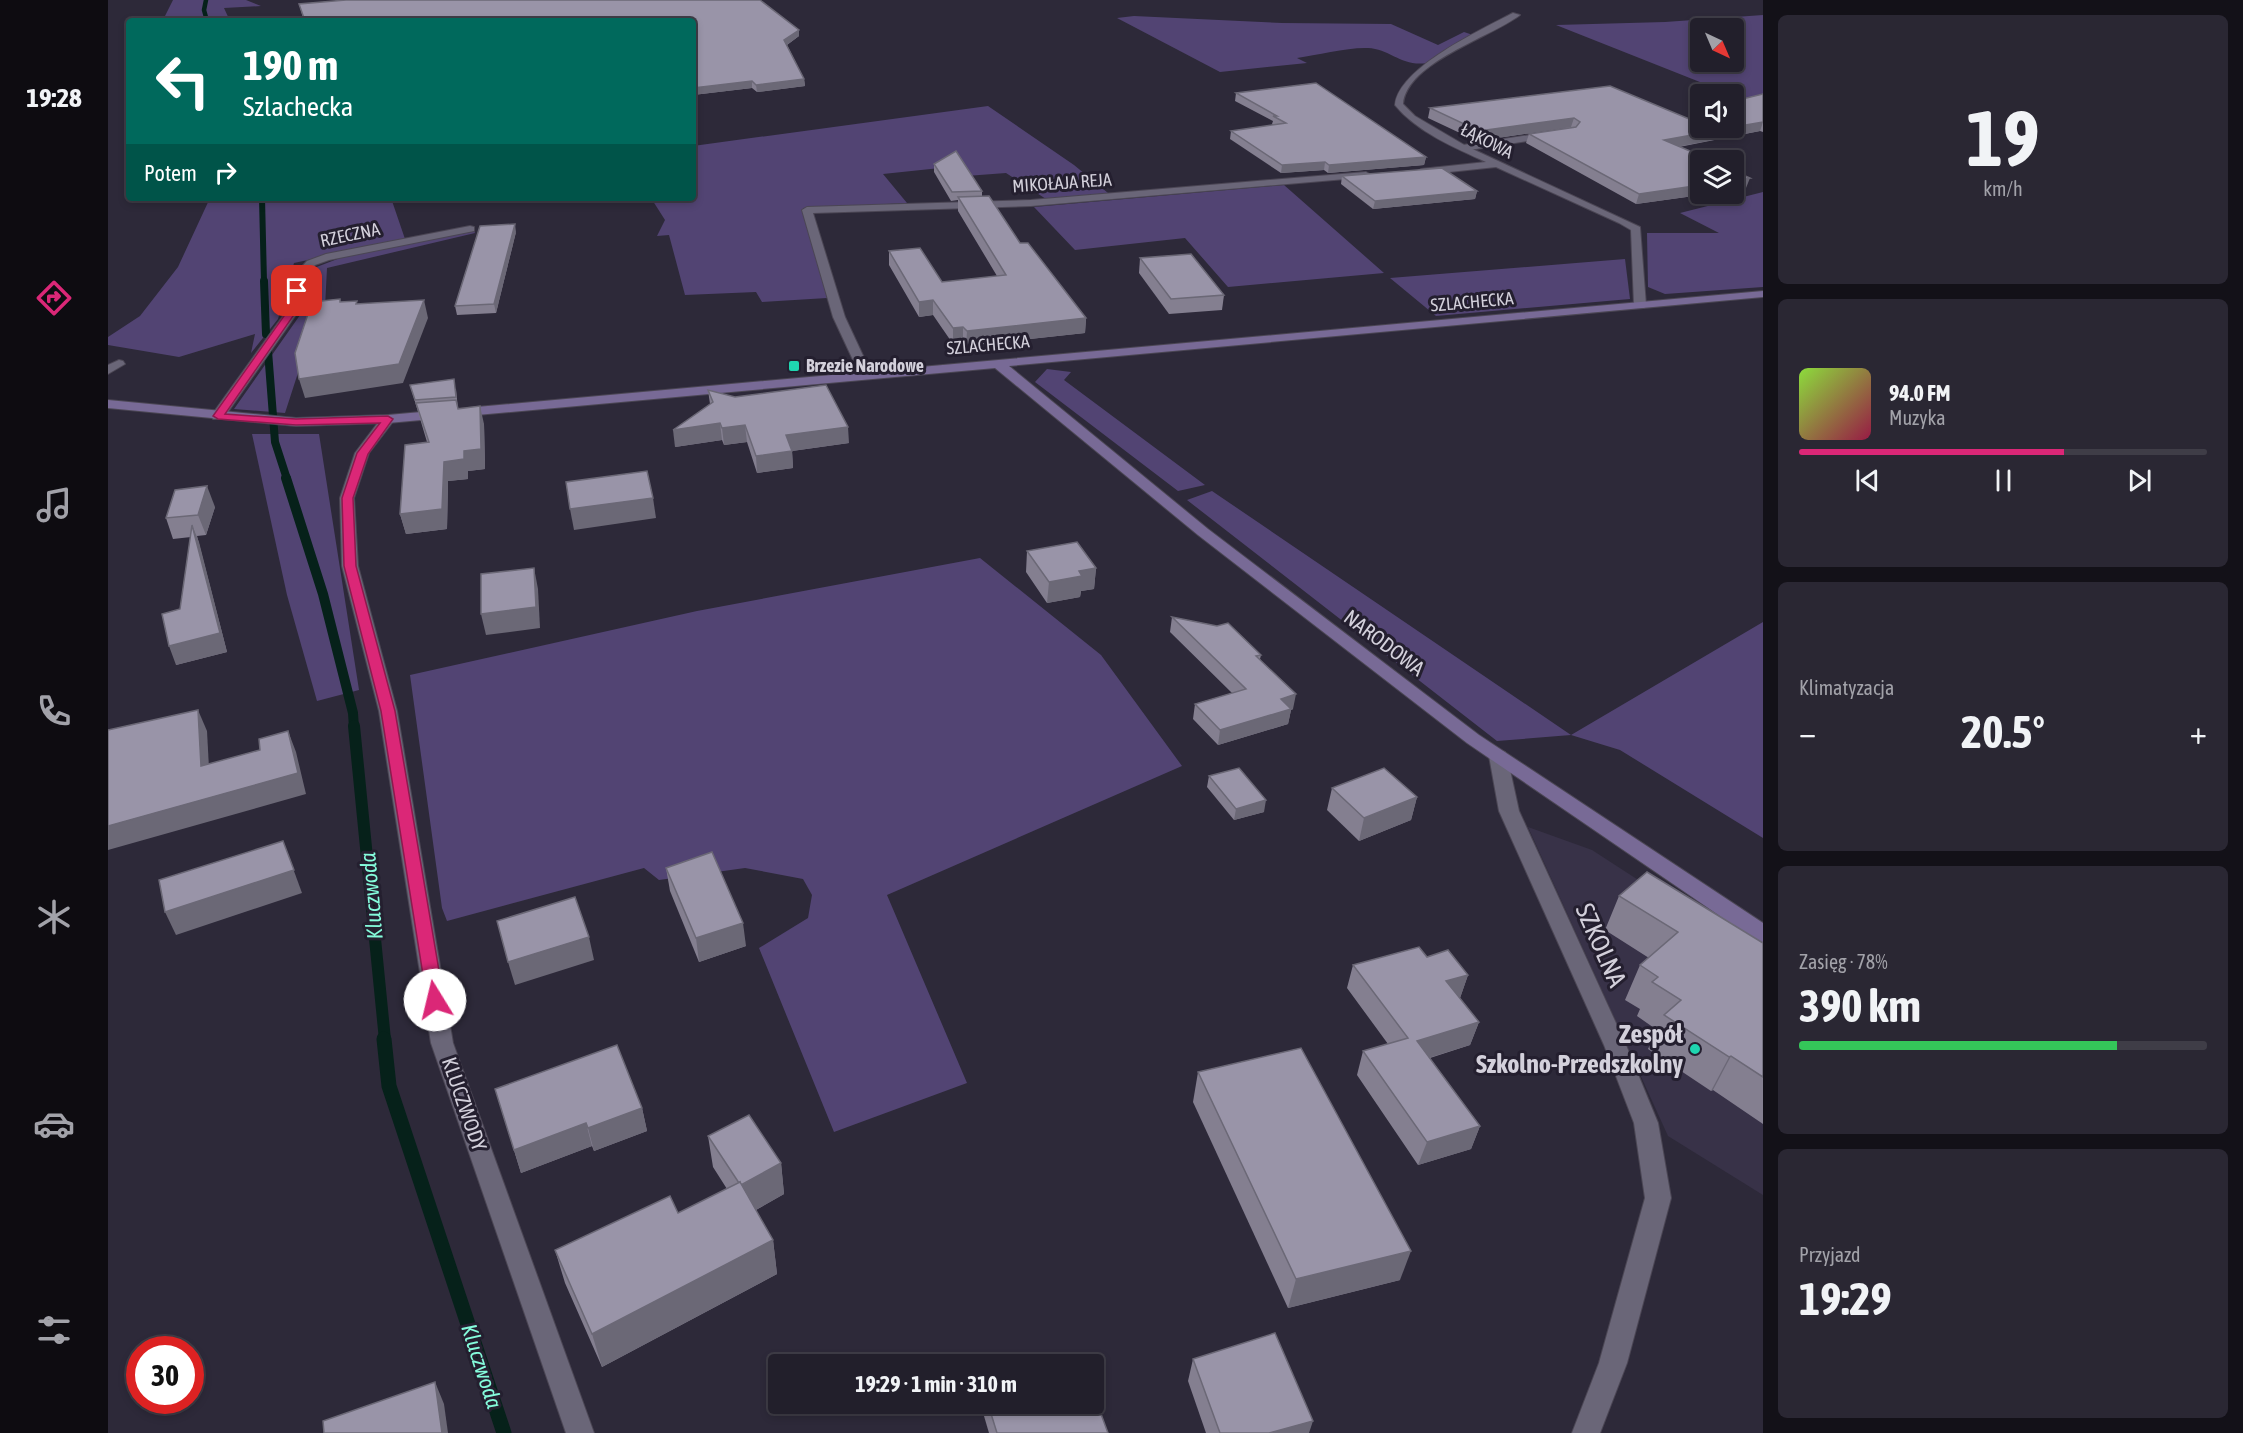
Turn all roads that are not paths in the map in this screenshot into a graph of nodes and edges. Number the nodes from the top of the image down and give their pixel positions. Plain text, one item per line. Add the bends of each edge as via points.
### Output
1 (1516, 15) dead end
2 (1562, 133) edge
3 (1463, 148) junction
4 (1494, 164) junction
5 (1413, 172) edge
6 (1379, 175) edge
7 (470, 229) dead end
8 (1763, 294) edge
9 (1640, 305) junction
10 (996, 362) junction
11 (866, 375) junction
12 (108, 404) edge
13 (218, 416) junction
14 (388, 419) junction
15 (1498, 756) junction
16 (1763, 934) edge
17 (580, 1433) edge
18 (1586, 1433) edge

1 - 3 street, ŁĄKOWA via 1464,44 1405,87 1399,102 1401,110
2 - 3 street
3 - 4 street, ŁĄKOWA
4 - 5 street
4 - 9 street, ŁĄKOWA via 1636,229
6 - 11 street, MIKOŁAJA REJA via 1031,203 807,210 840,317
7 - 13 street, RZECZNA via 311,263 301,274 294,309
8 - 9 street, SZLACHECKA
9 - 10 street, SZLACHECKA
10 - 11 street, SZLACHECKA
10 - 15 street, NARODOWA via 1203,532
11 - 14 street, SZLACHECKA
12 - 13 street, SZLACHECKA
13 - 14 street, SZLACHECKA via 296,422
14 - 17 street, KLUCZWODY via 362,453 347,498 350,566 388,711 442,1043
15 - 16 street, NARODOWA
15 - 18 street, SZKOLNA via 1509,811 1646,1123 1658,1198 1613,1363

